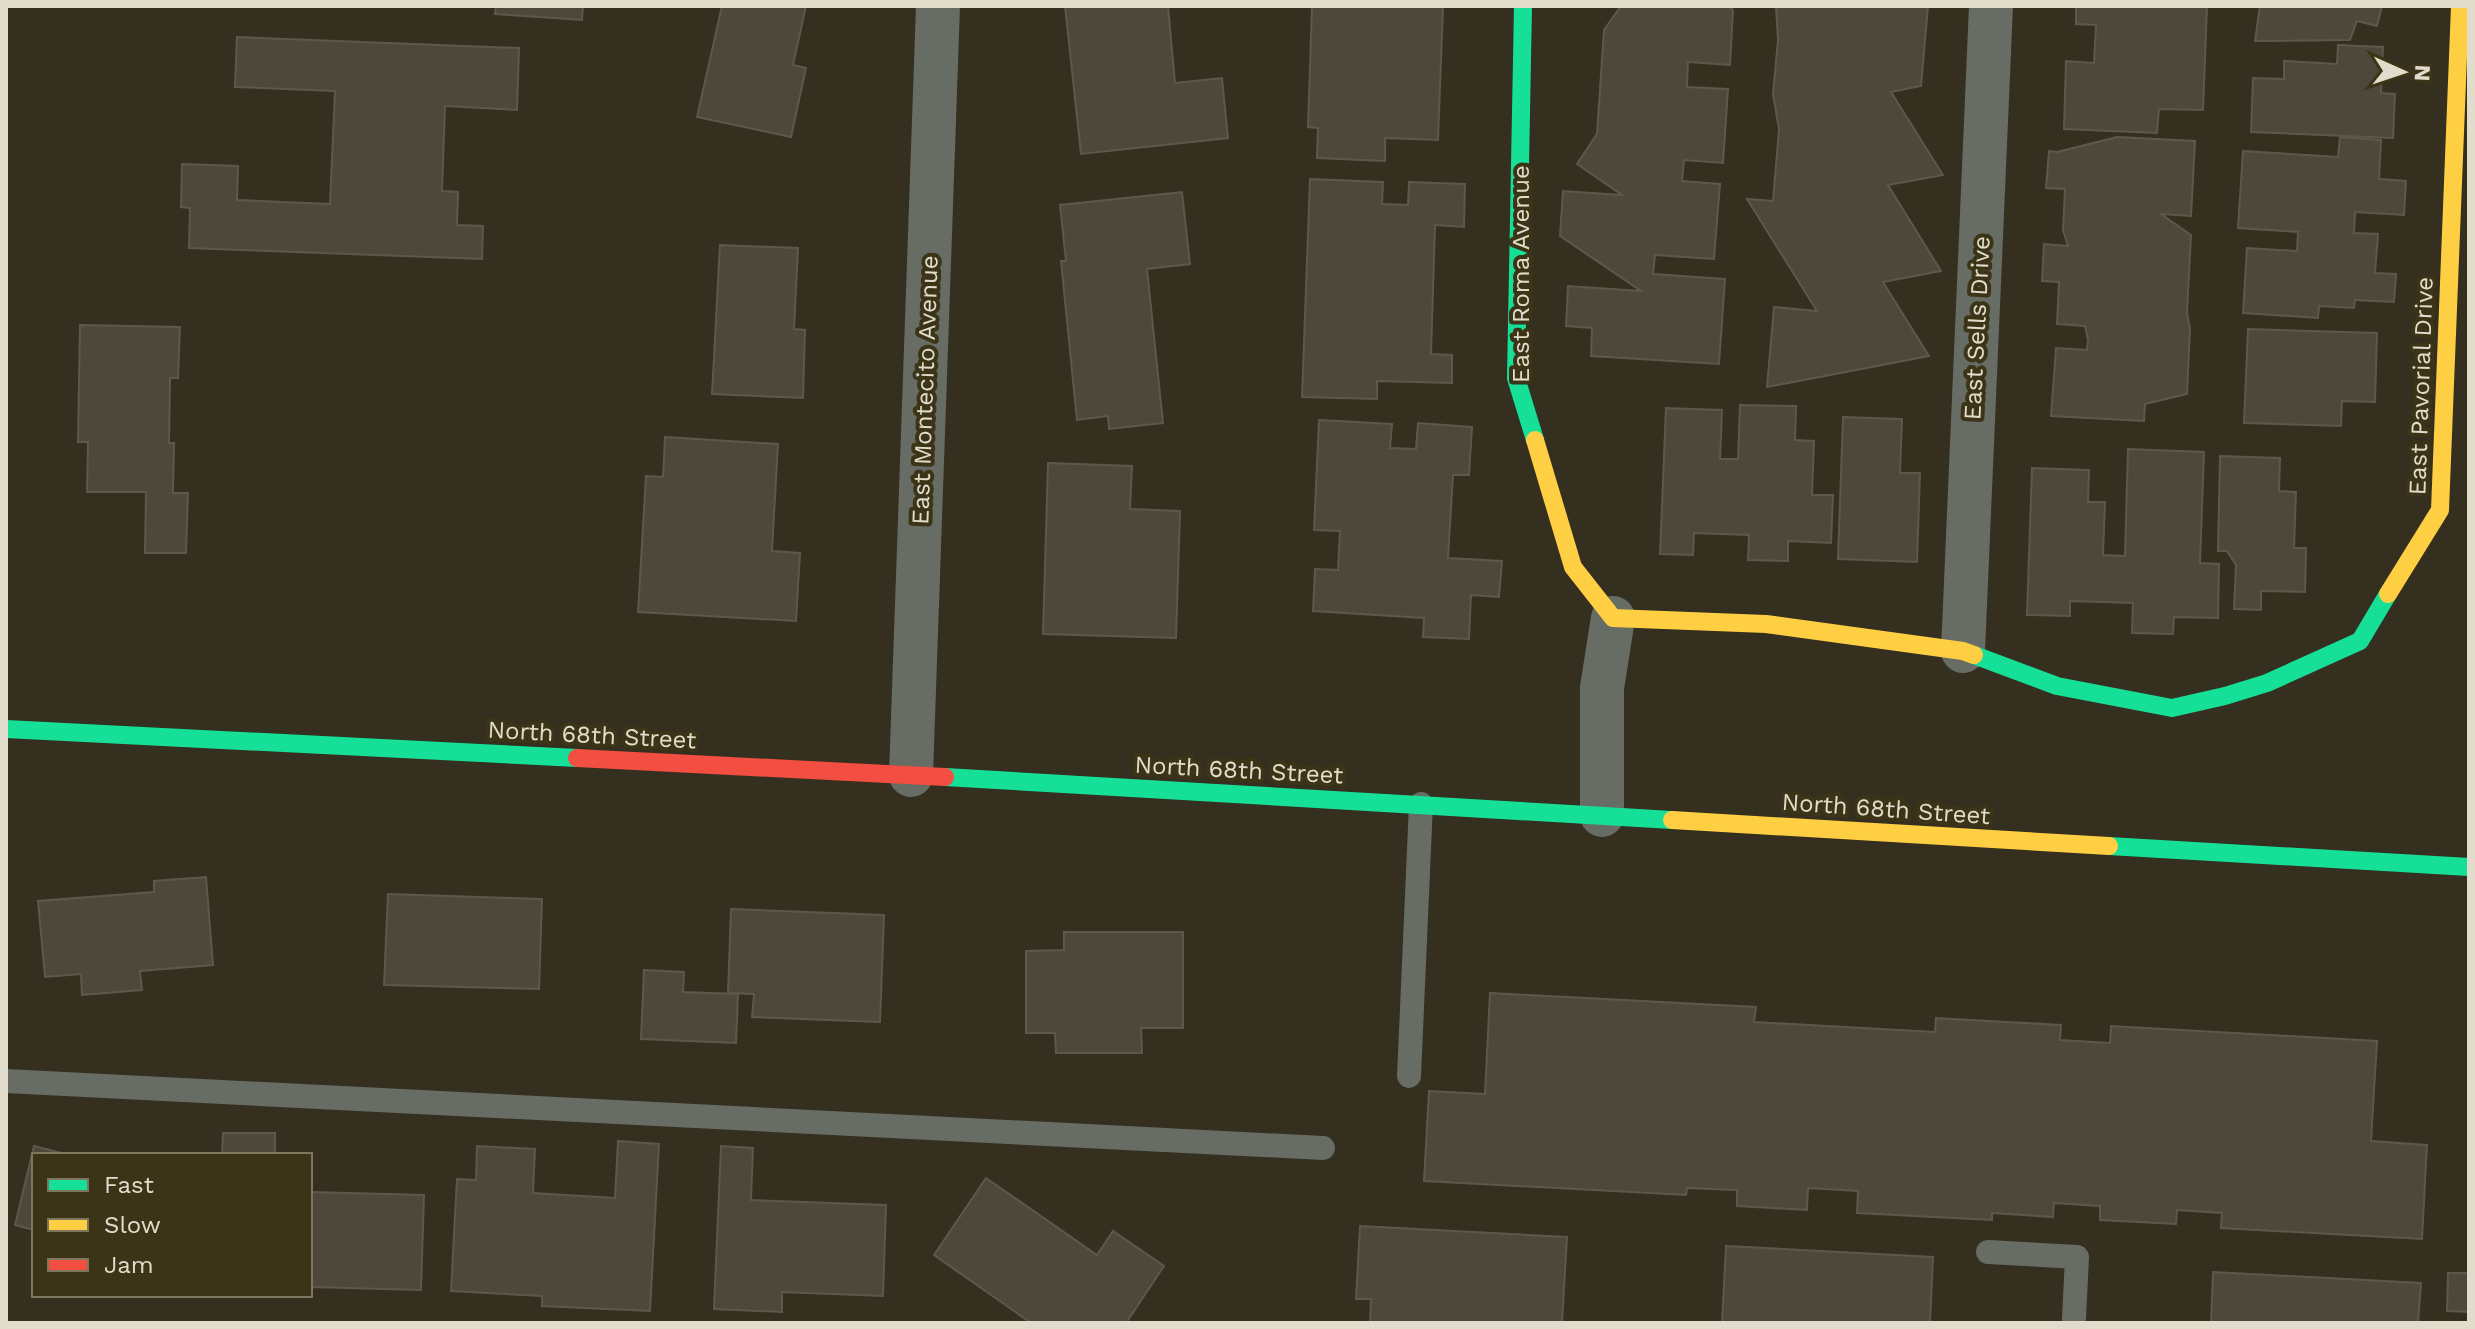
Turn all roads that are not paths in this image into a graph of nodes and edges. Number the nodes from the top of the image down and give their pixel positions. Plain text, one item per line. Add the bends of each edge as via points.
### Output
1 (938, 6) edge
2 (1523, 6) edge
3 (1991, 6) edge
4 (2460, 6) edge
5 (1613, 618) junction
6 (1963, 651) junction
7 (6, 729) edge
8 (911, 775) junction
9 (1421, 804) junction
10 (1602, 815) junction
11 (2469, 867) edge
12 (1409, 1076) dead end
13 (6, 1081) edge
14 (1323, 1148) dead end
15 (1988, 1252) dead end
16 (2074, 1319) dead end

1 - 8 street, East Montecito Avenue
2 - 5 street, East Roma Avenue via 1516,378 1573,567
3 - 6 street, East Sells Drive
4 - 6 street, East Pavorial Drive via 2440,510 2360,641 2267,683 2172,708 2057,686
5 - 6 street via 1766,624
5 - 10 street via 1602,688
7 - 8 street, North 68th Street
8 - 9 street, North 68th Street
9 - 10 street, North 68th Street
9 - 12 lane
10 - 11 street, North 68th Street
13 - 14 lane
15 - 16 lane via 2077,1257

